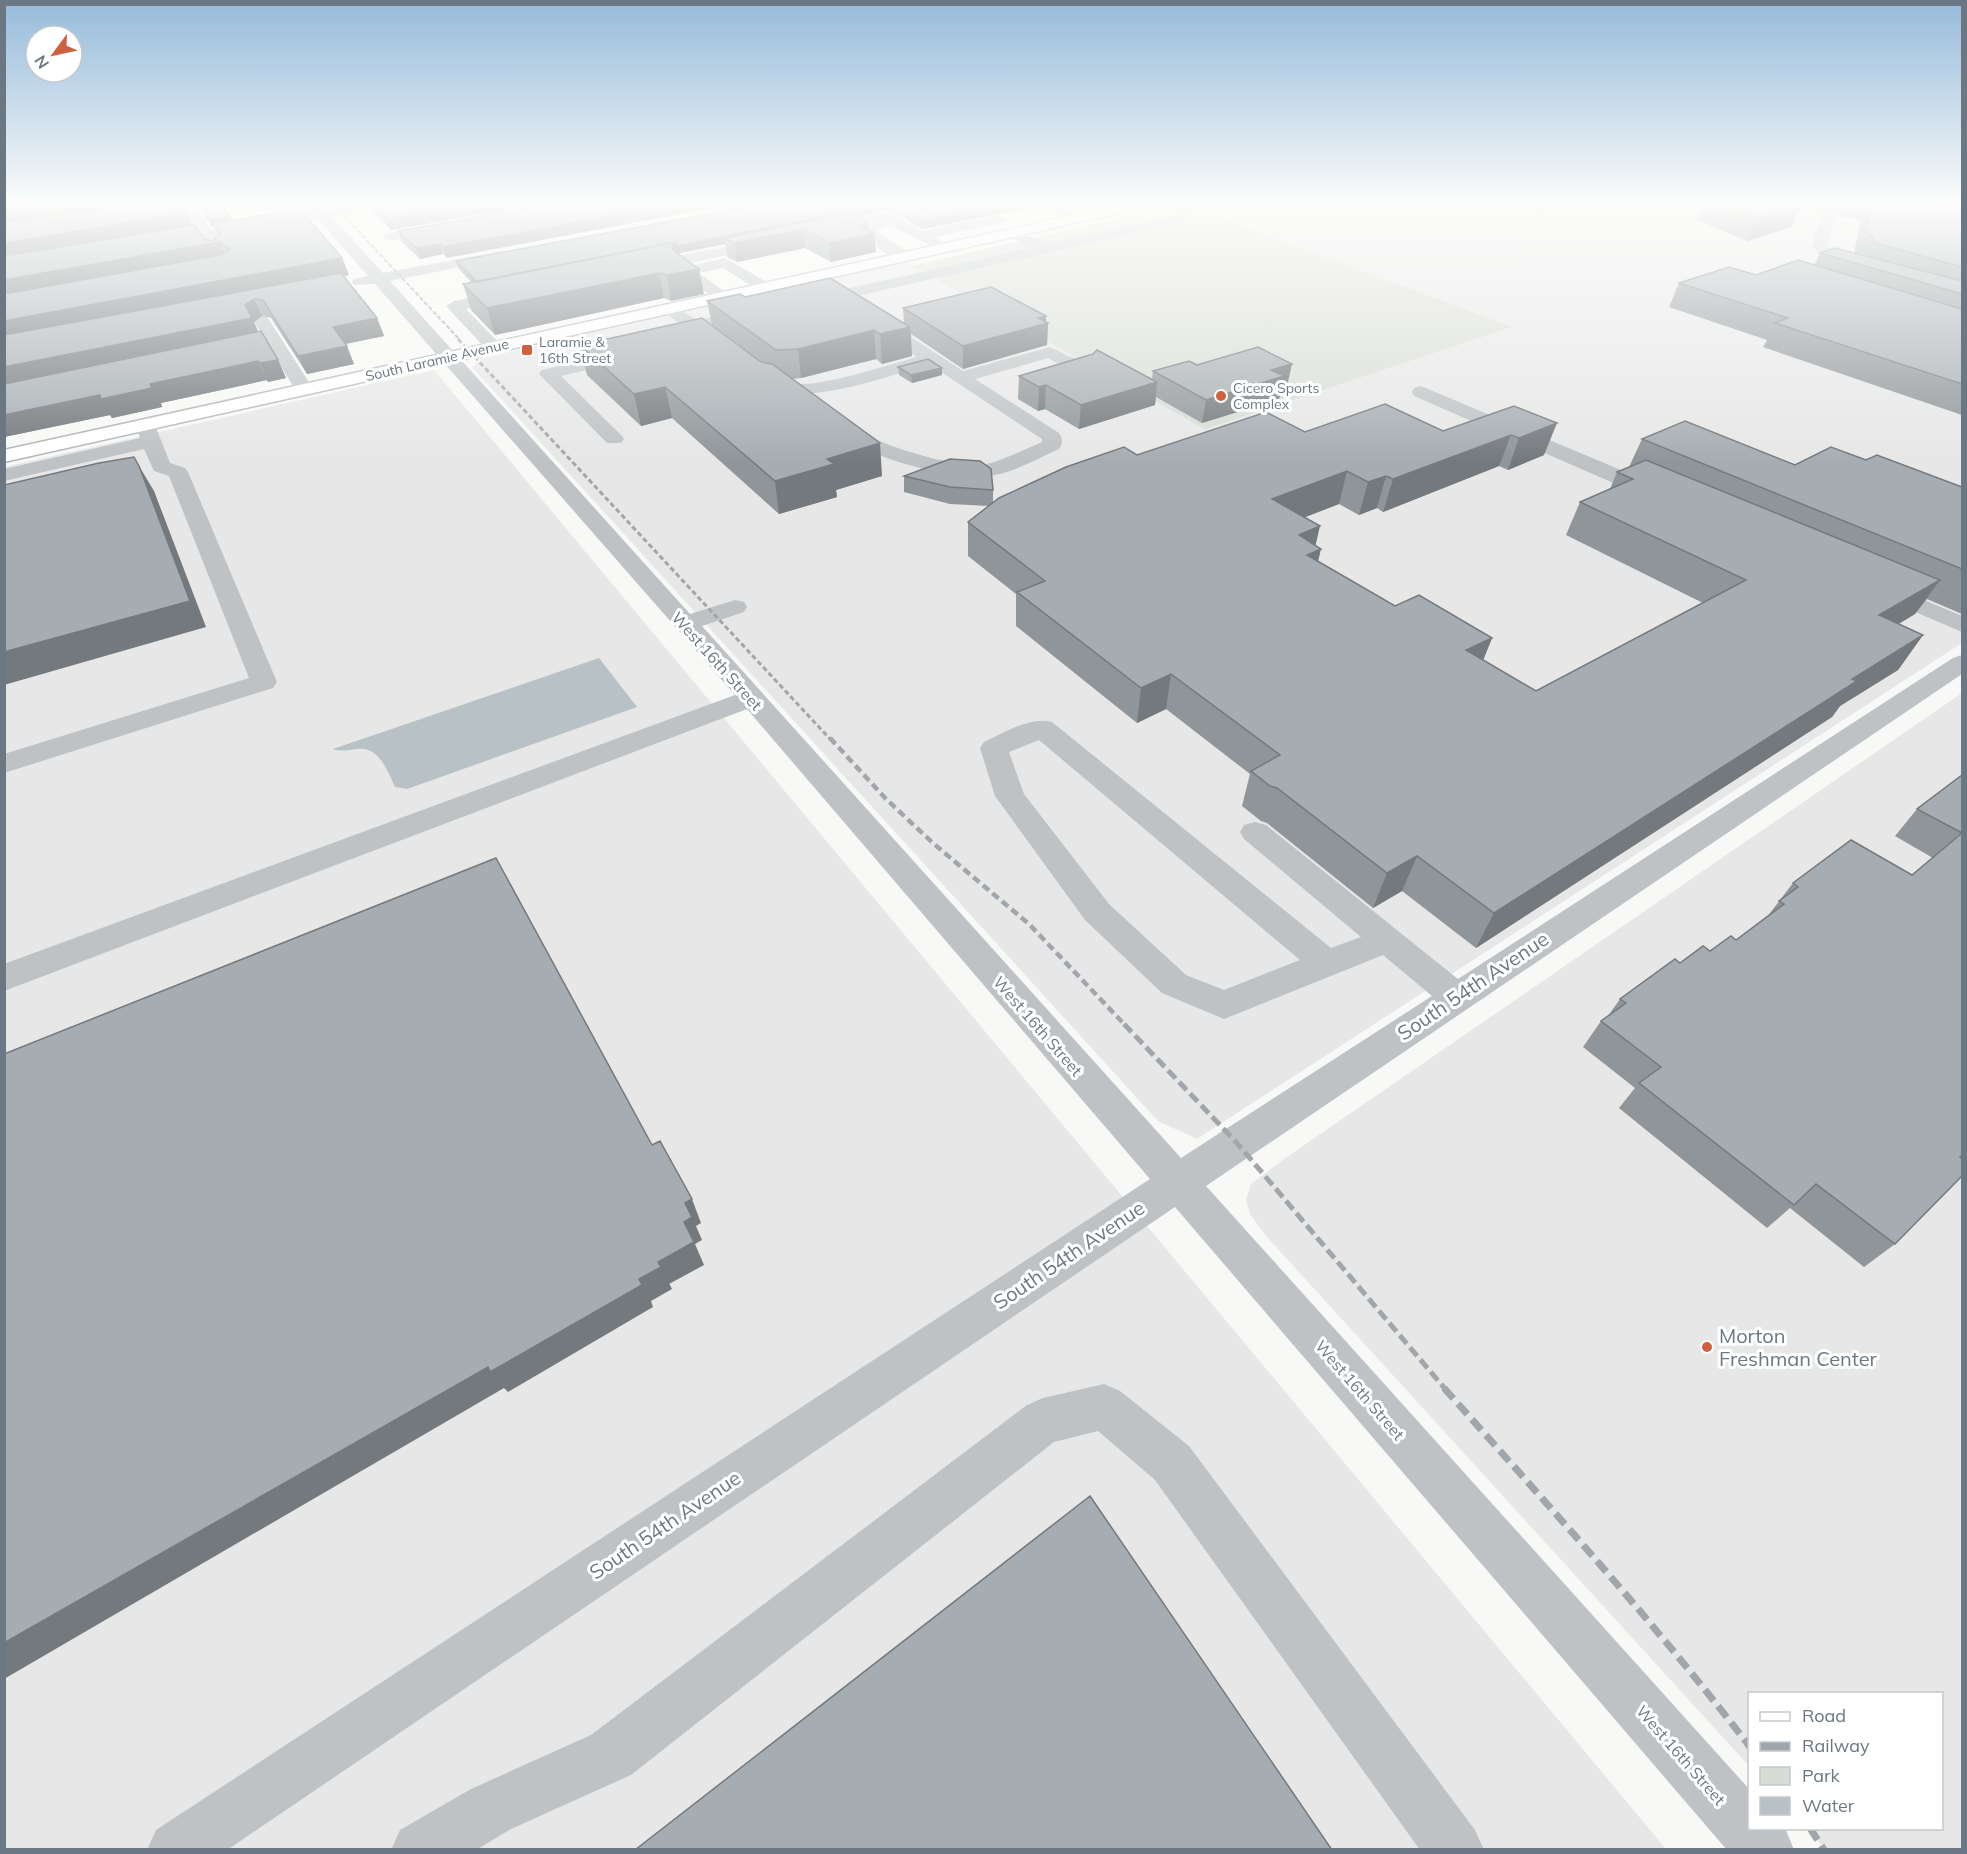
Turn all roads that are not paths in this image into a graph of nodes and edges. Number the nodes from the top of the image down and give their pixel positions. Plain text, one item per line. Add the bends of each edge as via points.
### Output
1 (239, 289) edge
2 (387, 289) edge
3 (713, 289) edge
4 (764, 289) edge
5 (824, 289) edge
6 (869, 289) edge
7 (532, 290) edge
8 (836, 296) junction
9 (726, 297) junction
10 (878, 304) edge
11 (790, 306) edge
12 (857, 310) junction
13 (661, 311) junction
14 (901, 318) edge
15 (879, 324) junction
16 (692, 334) junction
17 (711, 340) edge
18 (275, 341) junction
19 (495, 348) junction
20 (646, 351) edge
21 (204, 356) edge
22 (448, 358) junction
23 (932, 358) junction
24 (962, 377) junction
25 (748, 379) edge
26 (1044, 383) edge
27 (792, 388) junction
28 (305, 390) junction
29 (1013, 392) dead end
30 (1421, 392) dead end
31 (993, 398) junction
32 (148, 433) junction
33 (614, 439) dead end
34 (4, 456) edge
35 (4, 475) edge
36 (1681, 503) edge
37 (1863, 582) edge
38 (735, 607) dead end
39 (684, 624) junction
40 (1962, 625) edge
41 (1962, 663) edge
42 (752, 698) junction
43 (4, 764) edge
44 (1255, 832) dead end
45 (1386, 939) junction
46 (1326, 963) junction
47 (4, 978) edge
48 (1457, 997) junction
49 (1176, 1183) junction
50 (176, 1850) edge
51 (420, 1850) edge
52 (1455, 1850) edge
53 (1765, 1850) edge

1 - 18 street
2 - 22 street, West 16th Street
3 - 9 street
4 - 9 main road, South Laramie Avenue
5 - 8 street
6 - 8 street
7 - 19 street via 454,306
8 - 11 street
8 - 12 street
9 - 13 main road, South Laramie Avenue
9 - 16 street via 761,312
10 - 12 street
12 - 15 street
13 - 16 street
13 - 19 main road, South Laramie Avenue
14 - 15 street
15 - 23 street
16 - 17 street
18 - 21 street
18 - 28 street
19 - 22 main road, South Laramie Avenue
20 - 33 street via 548,374
22 - 28 main road, South Laramie Avenue
22 - 39 street, West 16th Street
23 - 24 street
23 - 27 street via 865,376
24 - 26 street via 1050,352 1085,371
24 - 31 street
25 - 27 street
27 - 31 street via 866,443 926,463 971,470 993,468 1052,445 1052,437
28 - 32 main road, South Laramie Avenue
29 - 31 street
30 - 36 street
32 - 34 main road, South Laramie Avenue
32 - 35 street
32 - 43 street via 151,469 178,472 264,682
37 - 40 street
38 - 39 street
39 - 42 street, West 16th Street
41 - 48 street, South 54th Avenue
42 - 47 street
42 - 49 street, West 16th Street
44 - 45 street
45 - 46 street
45 - 48 street
46 - 46 street via 1042,728 994,748 1010,796 1097,912 1174,984 1224,1005
48 - 49 street, South 54th Avenue
49 - 50 street, South 54th Avenue
49 - 53 street, West 16th Street
51 - 52 street via 491,1809 610,1755 1043,1421 1104,1407 1172,1463

